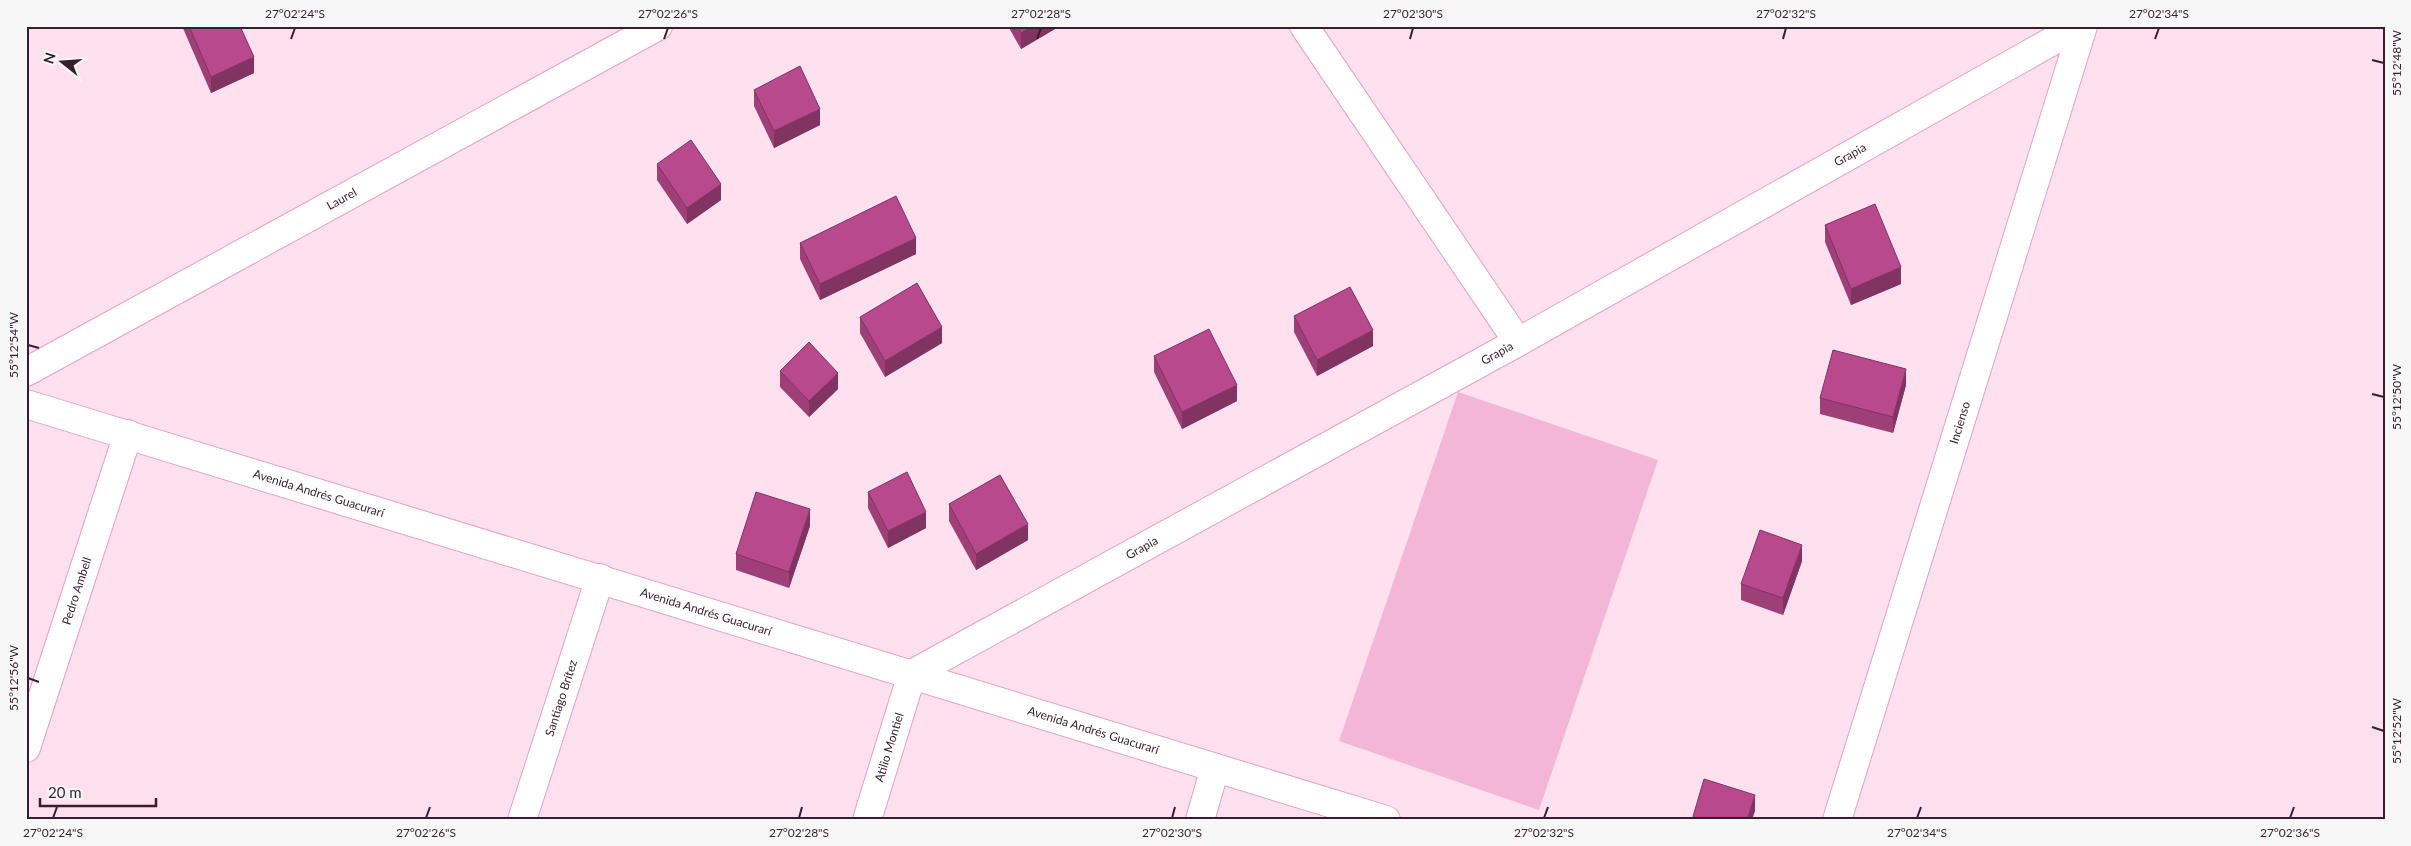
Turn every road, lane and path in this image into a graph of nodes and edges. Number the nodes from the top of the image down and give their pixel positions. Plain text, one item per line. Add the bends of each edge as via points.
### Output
1 (658, 26) edge
2 (1304, 26) edge
3 (2079, 26) edge
4 (2083, 26) edge
5 (1518, 342) junction
6 (26, 372) edge
7 (26, 404) edge
8 (128, 434) junction
9 (600, 578) junction
10 (912, 674) junction
11 (26, 748) edge
12 (1215, 768) junction
13 (522, 820) edge
14 (867, 820) edge
15 (1200, 820) edge
16 (1386, 820) edge
17 (1837, 820) edge

1 - 6 street, Laurel
2 - 5 street
3 - 5 street, Grapia
4 - 17 street, Incienso
5 - 10 street, Grapia
7 - 8 street, Avenida Andrés Guacurarí
8 - 9 street, Avenida Andrés Guacurarí
8 - 11 street, Pedro Ambell
9 - 10 street, Avenida Andrés Guacurarí
9 - 13 street, Santiago Brítez
10 - 12 street, Avenida Andrés Guacurarí
10 - 14 street, Atilio Montiel
12 - 15 street
12 - 16 street, Avenida Andrés Guacurarí

